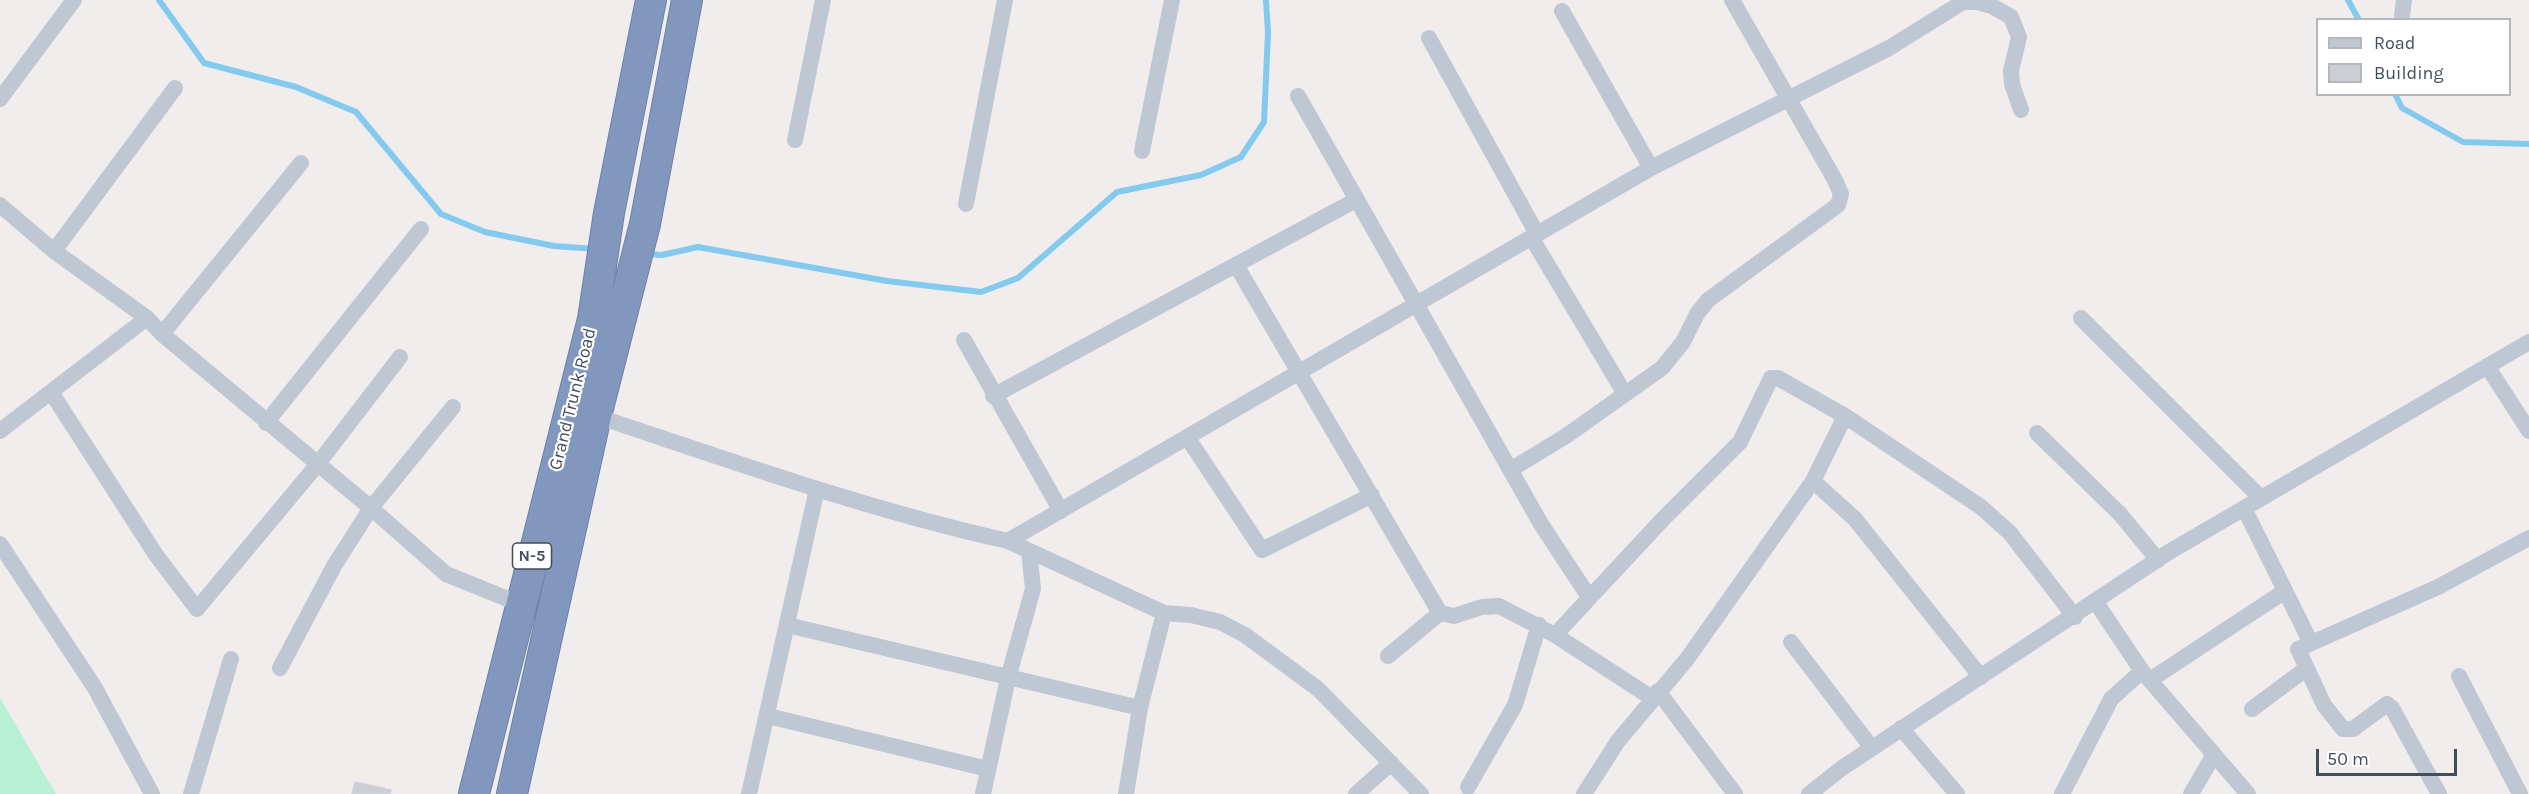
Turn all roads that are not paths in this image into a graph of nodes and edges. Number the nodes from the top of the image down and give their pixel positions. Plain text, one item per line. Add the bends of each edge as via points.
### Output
1 (74, 0) edge
2 (651, 0) edge
3 (687, 0) edge
4 (823, 0) edge
5 (1005, 0) edge
6 (1172, 0) edge
7 (1732, 0) edge
8 (1562, 11) dead end
9 (1428, 38) dead end
10 (175, 88) dead end
11 (1298, 96) dead end
12 (0, 99) edge
13 (1790, 99) junction
14 (2022, 110) dead end
15 (795, 140) dead end
16 (1142, 151) dead end
17 (301, 164) dead end
18 (1651, 168) junction
19 (1356, 200) junction
20 (966, 204) dead end
21 (0, 205) edge
22 (421, 229) dead end
23 (1534, 236) junction
24 (54, 251) junction
25 (1236, 265) junction
26 (1414, 304) junction
27 (147, 318) junction
28 (2081, 318) dead end
29 (607, 320) junction
30 (162, 334) junction
31 (964, 340) dead end
32 (2529, 342) edge
33 (400, 357) dead end
34 (2487, 366) junction
35 (1298, 371) junction
36 (51, 392) junction
37 (1624, 394) junction
38 (993, 396) junction
39 (453, 407) dead end
40 (596, 416) junction
41 (1845, 416) junction
42 (266, 423) junction
43 (2529, 430) edge
44 (0, 431) edge
45 (2037, 432) dead end
46 (1187, 438) junction
47 (317, 465) junction
48 (1509, 470) junction
49 (1813, 481) junction
50 (817, 489) junction
51 (1372, 495) junction
52 (2261, 498) junction
53 (371, 508) junction
54 (2244, 508) junction
55 (1061, 511) junction
56 (2529, 538) edge
57 (1008, 541) junction
58 (0, 544) edge
59 (1029, 551) junction
60 (2158, 560) junction
61 (2285, 591) junction
62 (1589, 597) junction
63 (2095, 601) junction
64 (520, 604) junction
65 (1164, 613) junction
66 (1440, 613) junction
67 (2075, 616) junction
68 (787, 625) junction
69 (1539, 625) junction
70 (1555, 635) junction
71 (1791, 642) dead end
72 (2311, 643) junction
73 (1388, 656) dead end
74 (231, 659) dead end
75 (280, 668) dead end
76 (2307, 668) junction
77 (2146, 676) junction
78 (2459, 676) dead end
79 (1981, 677) junction
80 (1008, 678) junction
81 (1655, 694) junction
82 (1140, 708) junction
83 (2252, 709) dead end
84 (768, 716) junction
85 (1901, 728) junction
86 (1872, 748) junction
87 (2213, 756) junction
88 (1391, 763) junction
89 (988, 769) junction
90 (1468, 788) dead end
91 (152, 794) edge
92 (191, 794) edge
93 (474, 794) edge
94 (512, 794) edge
95 (749, 794) edge
96 (983, 794) edge
97 (1126, 794) edge
98 (1356, 794) edge
99 (1421, 794) edge
100 (1584, 794) edge
101 (1735, 794) edge
102 (1810, 794) edge
103 (1957, 794) edge
104 (2062, 794) edge
105 (2191, 794) edge
106 (2248, 794) edge
107 (2439, 794) edge
108 (2520, 794) edge

1 - 12 street
2 - 29 highway, Grand Trunk Road / N-5 via 609,213
3 - 29 highway, Grand Trunk Road / N-5 via 645,224
4 - 15 street
5 - 20 street
6 - 16 street
7 - 13 street
8 - 18 street
9 - 23 street
10 - 24 street
11 - 19 street
13 - 14 street via 1889,48 1963,2 1978,2 2011,16 2019,37 2012,84
13 - 18 street
13 - 37 street via 1838,187 1838,205 1708,300 1662,368
17 - 30 street
18 - 23 street
19 - 25 street
19 - 26 street
21 - 24 street
22 - 42 street
23 - 26 street
23 - 37 street
24 - 27 street
25 - 35 street
25 - 38 street
26 - 35 street
26 - 48 street
27 - 30 street
27 - 36 street
28 - 52 street
29 - 40 highway, Grand Trunk Road / N-5
29 - 64 highway, Grand Trunk Road / N-5
30 - 42 street
31 - 38 street
32 - 34 street
33 - 47 street
34 - 43 street
34 - 52 street
35 - 46 street
35 - 51 street
36 - 44 street
36 - 47 street via 156,555 196,609
37 - 48 street via 1566,436
38 - 55 street
39 - 53 street
40 - 50 street
40 - 94 highway, Grand Trunk Road / N-5
41 - 49 street
41 - 62 street via 1778,378 1771,378 1740,442
41 - 67 street via 1981,507 2010,533
42 - 47 street
45 - 60 street via 2120,514
46 - 51 street via 1262,550
46 - 55 street
47 - 53 street
48 - 62 street
49 - 79 street via 1855,519
49 - 81 street via 1687,659
50 - 57 street
50 - 68 street
51 - 66 street
52 - 54 street
53 - 64 street via 446,574
53 - 75 street
54 - 60 street
54 - 61 street
55 - 57 street
56 - 72 street via 2438,587
57 - 59 street
58 - 91 street via 95,688
59 - 65 street
59 - 80 street via 1033,590
60 - 63 street
61 - 72 street
61 - 77 street
62 - 70 street
63 - 67 street
63 - 77 street
64 - 93 highway, Grand Trunk Road / N-5
65 - 82 street
65 - 88 street via 1220,622 1245,635 1318,689
66 - 69 street via 1454,616 1499,606
66 - 73 street
67 - 79 street
68 - 80 street
68 - 84 street
69 - 70 street
69 - 90 street via 1515,705
70 - 81 street
71 - 86 street
72 - 76 street via 2298,649
74 - 92 street
76 - 83 street
76 - 107 street via 2324,705 2343,729 2353,729 2386,704 2392,708
77 - 87 street
77 - 104 street via 2111,699
78 - 108 street
79 - 85 street
80 - 82 street
80 - 89 street
81 - 100 street
81 - 101 street
82 - 97 street
84 - 89 street
84 - 95 street
85 - 86 street
85 - 103 street
86 - 102 street
87 - 105 street
87 - 106 street
88 - 98 street
88 - 99 street
89 - 96 street

